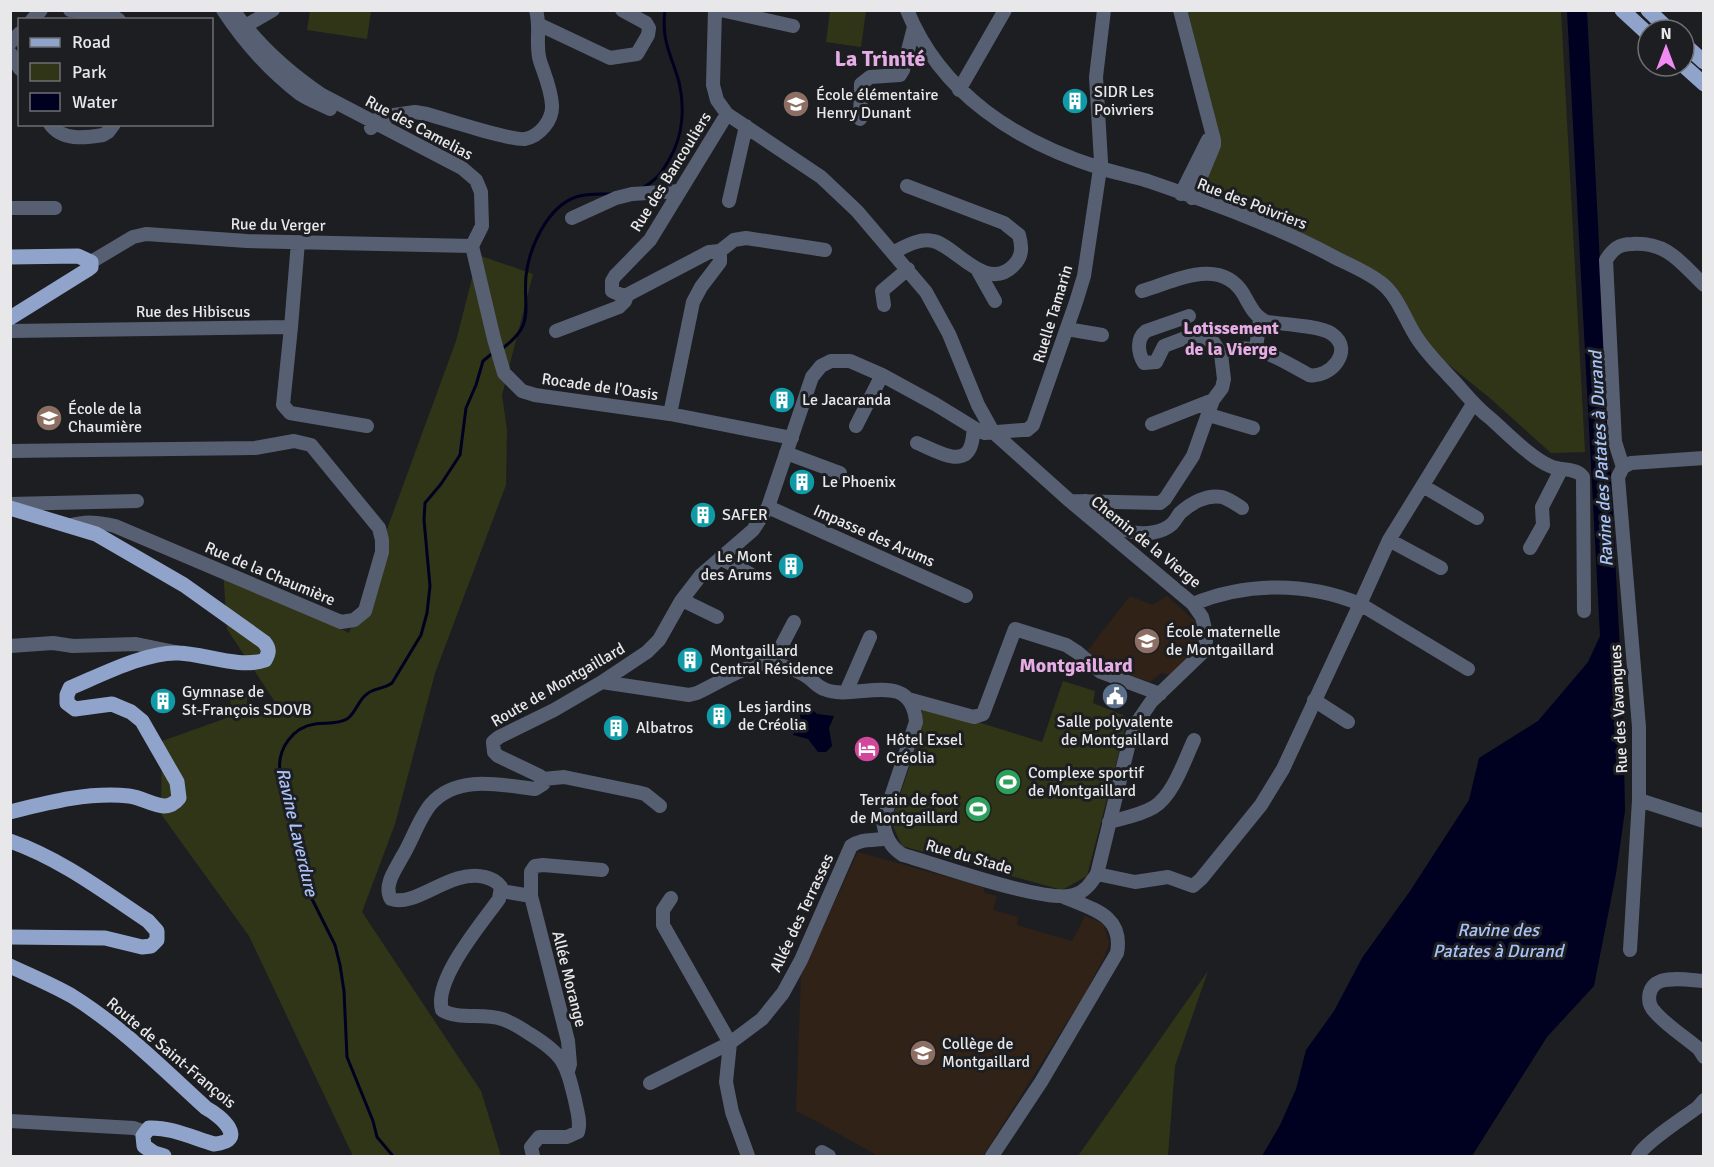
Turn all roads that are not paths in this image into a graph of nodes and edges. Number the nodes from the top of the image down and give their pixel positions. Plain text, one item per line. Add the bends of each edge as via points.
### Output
1 (70, 10) edge
2 (223, 10) edge
3 (233, 10) edge
4 (273, 10) edge
5 (622, 10) edge
6 (715, 10) edge
7 (721, 10) edge
8 (907, 10) edge
9 (1005, 10) edge
10 (1104, 10) edge
11 (1180, 10) edge
12 (1622, 10) edge
13 (536, 13) edge
14 (116, 18) edge
15 (1636, 23) edge
16 (794, 26) dead end
17 (914, 27) junction
18 (241, 29) junction
19 (10, 53) edge
20 (18, 66) edge
21 (959, 90) junction
22 (727, 114) junction
23 (860, 119) dead end
24 (52, 126) edge
25 (112, 126) edge
26 (746, 126) junction
27 (372, 127) junction
28 (1099, 168) junction
29 (907, 186) dead end
30 (680, 191) junction
31 (1187, 196) junction
32 (729, 201) dead end
33 (10, 208) edge
34 (55, 208) dead end
35 (572, 218) dead end
36 (298, 242) junction
37 (472, 246) junction
38 (825, 250) dead end
39 (720, 251) junction
40 (894, 252) junction
41 (10, 257) edge
42 (91, 262) junction
43 (908, 269) junction
44 (977, 269) junction
45 (1704, 285) edge
46 (1142, 291) dead end
47 (627, 295) junction
48 (995, 301) dead end
49 (884, 305) dead end
50 (1189, 315) dead end
51 (10, 318) edge
52 (1260, 319) junction
53 (291, 327) junction
54 (1067, 329) junction
55 (10, 331) edge
56 (556, 331) dead end
57 (1102, 335) dead end
58 (1256, 348) junction
59 (1221, 354) junction
60 (882, 375) junction
61 (1213, 400) junction
62 (1473, 404) junction
63 (670, 414) junction
64 (1209, 415) junction
65 (1152, 424) dead end
66 (367, 426) dead end
67 (856, 426) dead end
68 (974, 428) junction
69 (1252, 428) dead end
70 (993, 432) junction
71 (792, 438) junction
72 (917, 443) dead end
73 (10, 451) edge
74 (786, 453) junction
75 (1704, 458) edge
76 (1623, 467) junction
77 (1561, 470) junction
78 (840, 473) dead end
79 (1423, 486) junction
80 (137, 501) dead end
81 (1070, 501) junction
82 (1085, 501) junction
83 (10, 506) edge
84 (768, 507) junction
85 (1242, 507) dead end
86 (1477, 518) dead end
87 (69, 526) junction
88 (1389, 540) junction
89 (1530, 548) dead end
90 (720, 558) junction
91 (1441, 568) dead end
92 (750, 574) dead end
93 (966, 596) dead end
94 (682, 600) junction
95 (1193, 603) junction
96 (1360, 603) junction
97 (1584, 611) dead end
98 (717, 617) dead end
99 (794, 622) dead end
100 (870, 637) dead end
101 (10, 646) edge
102 (178, 652) junction
103 (772, 664) junction
104 (1468, 669) dead end
105 (602, 682) junction
106 (846, 692) junction
107 (1160, 694) junction
108 (908, 699) junction
109 (1314, 700) junction
110 (1348, 722) dead end
111 (1194, 740) dead end
112 (543, 779) junction
113 (1639, 800) junction
114 (660, 806) dead end
115 (10, 812) edge
116 (1704, 821) edge
117 (1109, 822) junction
118 (887, 838) junction
119 (10, 841) edge
120 (602, 870) dead end
121 (1093, 880) junction
122 (501, 891) junction
123 (531, 896) junction
124 (1064, 897) junction
125 (671, 898) dead end
126 (1102, 914) junction
127 (10, 937) edge
128 (1630, 950) dead end
129 (10, 966) edge
130 (1704, 981) edge
131 (729, 1043) junction
132 (1704, 1056) edge
133 (568, 1071) junction
134 (651, 1083) dead end
135 (1704, 1100) edge
136 (10, 1121) edge
137 (145, 1131) junction
138 (164, 1156) edge
139 (533, 1156) edge
140 (748, 1156) edge
141 (992, 1156) edge
142 (1638, 1156) edge

1 - 14 street via 111,14
2 - 18 street, Rue des Camelias
3 - 18 street, Rue des Camelias
4 - 18 street
5 - 13 street via 646,23 648,35 637,54 610,58
6 - 22 street via 713,86
7 - 16 street
8 - 17 street, Rue des Poivriers
9 - 21 street
10 - 28 street, Ruelle Tamarin via 1096,77
11 - 31 street via 1214,146
12 - 15 main road
13 - 27 street via 539,59 553,108 548,122 536,134 525,139 506,136 415,112 380,117
17 - 21 street, Rue des Poivriers via 939,68
17 - 23 street via 900,75 870,77 861,84
18 - 27 street, Rue des Camelias via 303,82
19 - 20 street
21 - 28 street, Rue des Poivriers via 1022,135
22 - 26 street
22 - 30 street, Rue des Bancouliers
24 - 25 street via 66,136 103,135
26 - 32 street
26 - 40 street via 834,188
27 - 37 street, Rue des Camelias via 462,168 476,180 482,226
28 - 31 street, Rue des Poivriers
28 - 54 street, Ruelle Tamarin via 1084,276
29 - 44 street via 1004,223 1019,235 1022,252 1014,266 993,273
30 - 35 street via 616,198
30 - 47 street, Rue des Bancouliers via 650,240 615,276 612,291
31 - 62 street, Rue des Poivriers via 1293,235 1380,282 1425,349
33 - 34 street
36 - 37 street, Rue du Verger
36 - 42 street, Rue du Verger via 146,234 133,237
36 - 53 street
37 - 63 street, Rocade de l'Oasis via 504,373 522,391
38 - 39 street via 746,238 734,240
39 - 47 street via 709,252
39 - 63 street via 720,262 693,302
40 - 43 street
40 - 44 street via 915,242 932,240
41 - 42 main road via 78,256
42 - 51 main road via 87,270
43 - 49 street via 882,291
43 - 70 street via 949,334
44 - 48 street
45 - 76 street, Rue des Vavangues via 1673,255 1648,243 1623,244 1612,250 1606,260 1615,442
46 - 52 street via 1198,275 1220,274 1239,286
47 - 56 street via 619,307
50 - 59 street via 1140,336 1144,363 1156,362 1164,346 1193,335 1214,343
52 - 58 street
52 - 58 street via 1325,330 1334,334 1342,355 1324,375 1316,376
53 - 55 street, Rue des Hibiscus
53 - 66 street via 285,409
54 - 57 street
54 - 70 street, Ruelle Tamarin via 1033,425 1027,430
58 - 59 street via 1229,349
59 - 61 street via 1224,379
60 - 67 street
60 - 68 street, Route de Montgaillard
60 - 71 street, Route de Montgaillard via 850,361 825,363 812,377
61 - 64 street
61 - 65 street
62 - 77 street, Rue des Poivriers via 1539,459
62 - 79 street
63 - 71 street, Rocade de l'Oasis
64 - 69 street
64 - 82 street via 1193,456 1160,503
68 - 70 street, Route de Montgaillard
68 - 72 street via 970,448 958,457
70 - 81 street, Chemin de la Vierge
71 - 74 street, Route de Montgaillard
73 - 87 street, Rue de la Chaumière via 255,448 294,441 310,445 379,528 382,552 365,611 354,620 340,622 115,526 91,522
74 - 78 street
74 - 84 street, Route de Montgaillard
75 - 76 street via 1631,463
76 - 113 street, Rue des Vavangues via 1618,477 1639,727
77 - 89 street via 1542,507 1543,525
77 - 97 street, Rue des Poivriers via 1576,471 1583,477
79 - 86 street
79 - 88 street
80 - 83 street
81 - 82 street
81 - 95 street, Chemin de la Vierge
82 - 85 street via 1123,528 1149,533 1173,524 1179,514 1206,497 1225,498
83 - 87 main road
84 - 90 street, Route de Montgaillard via 753,530
84 - 93 street, Impasse des Arums
87 - 102 main road via 96,534 184,585 264,642 269,653 265,660 249,664
88 - 91 street
88 - 96 street
90 - 92 street
90 - 94 street, Route de Montgaillard
94 - 98 street
94 - 105 street, Route de Montgaillard via 653,647
95 - 96 street, Chemin de la Vierge via 1213,596 1280,586 1318,590
95 - 107 street via 1205,629 1202,653
96 - 104 street, Chemin de la Vierge
96 - 109 street
99 - 103 street
100 - 106 street
101 - 102 street via 136,644
102 - 115 main road via 154,655 125,666 70,688 67,695 68,703 75,709 112,704 142,721 177,782 179,798 174,804 166,807 132,796 86,796
103 - 105 street via 750,667 689,695
103 - 106 street via 800,673 825,690
105 - 112 street, Route de Montgaillard via 493,742 498,756
106 - 108 street via 891,691
107 - 108 street via 1101,672 1066,645 1016,629 984,714 974,717
107 - 117 street via 1138,721 1129,743
108 - 118 street via 914,706 916,722 883,821
109 - 110 street
109 - 121 street via 1283,769 1261,805 1193,886 1168,877 1135,882
111 - 117 street via 1173,784 1157,805
112 - 114 street via 564,777 637,792
112 - 122 street via 543,784 535,789 464,784 440,795 430,806 388,890 391,899 399,901 455,878 480,876 499,883
113 - 116 street
113 - 128 street, Rue des Vavangues
117 - 121 street
118 - 124 street, Rue du Stade via 903,855 1048,896
118 - 131 street, Allée des Terrasses via 861,840 851,846 783,993 762,1019
119 - 127 main road via 59,862 148,921 157,931 157,940 142,947 105,938
120 - 123 street, Allée Morange via 535,866 531,872
121 - 124 street via 1074,895
121 - 126 street
122 - 123 street
122 - 133 street via 451,967 441,995 442,1010 453,1015 502,1019 552,1048
123 - 133 street, Allée Morange via 568,1041
124 - 126 street, Rue du Stade
125 - 131 street via 663,910 663,925
126 - 141 street via 1115,927 1117,953
129 - 137 main road, Route de Saint-François via 71,996 116,1028 219,1115 231,1133 220,1144 214,1144 159,1128
130 - 132 street via 1657,982 1650,990 1649,1001 1654,1011
131 - 134 street, Allée des Terrasses
131 - 140 street via 726,1082
133 - 139 street via 578,1132 567,1137 539,1137 531,1147
135 - 142 street
136 - 137 street
137 - 138 main road via 144,1146

